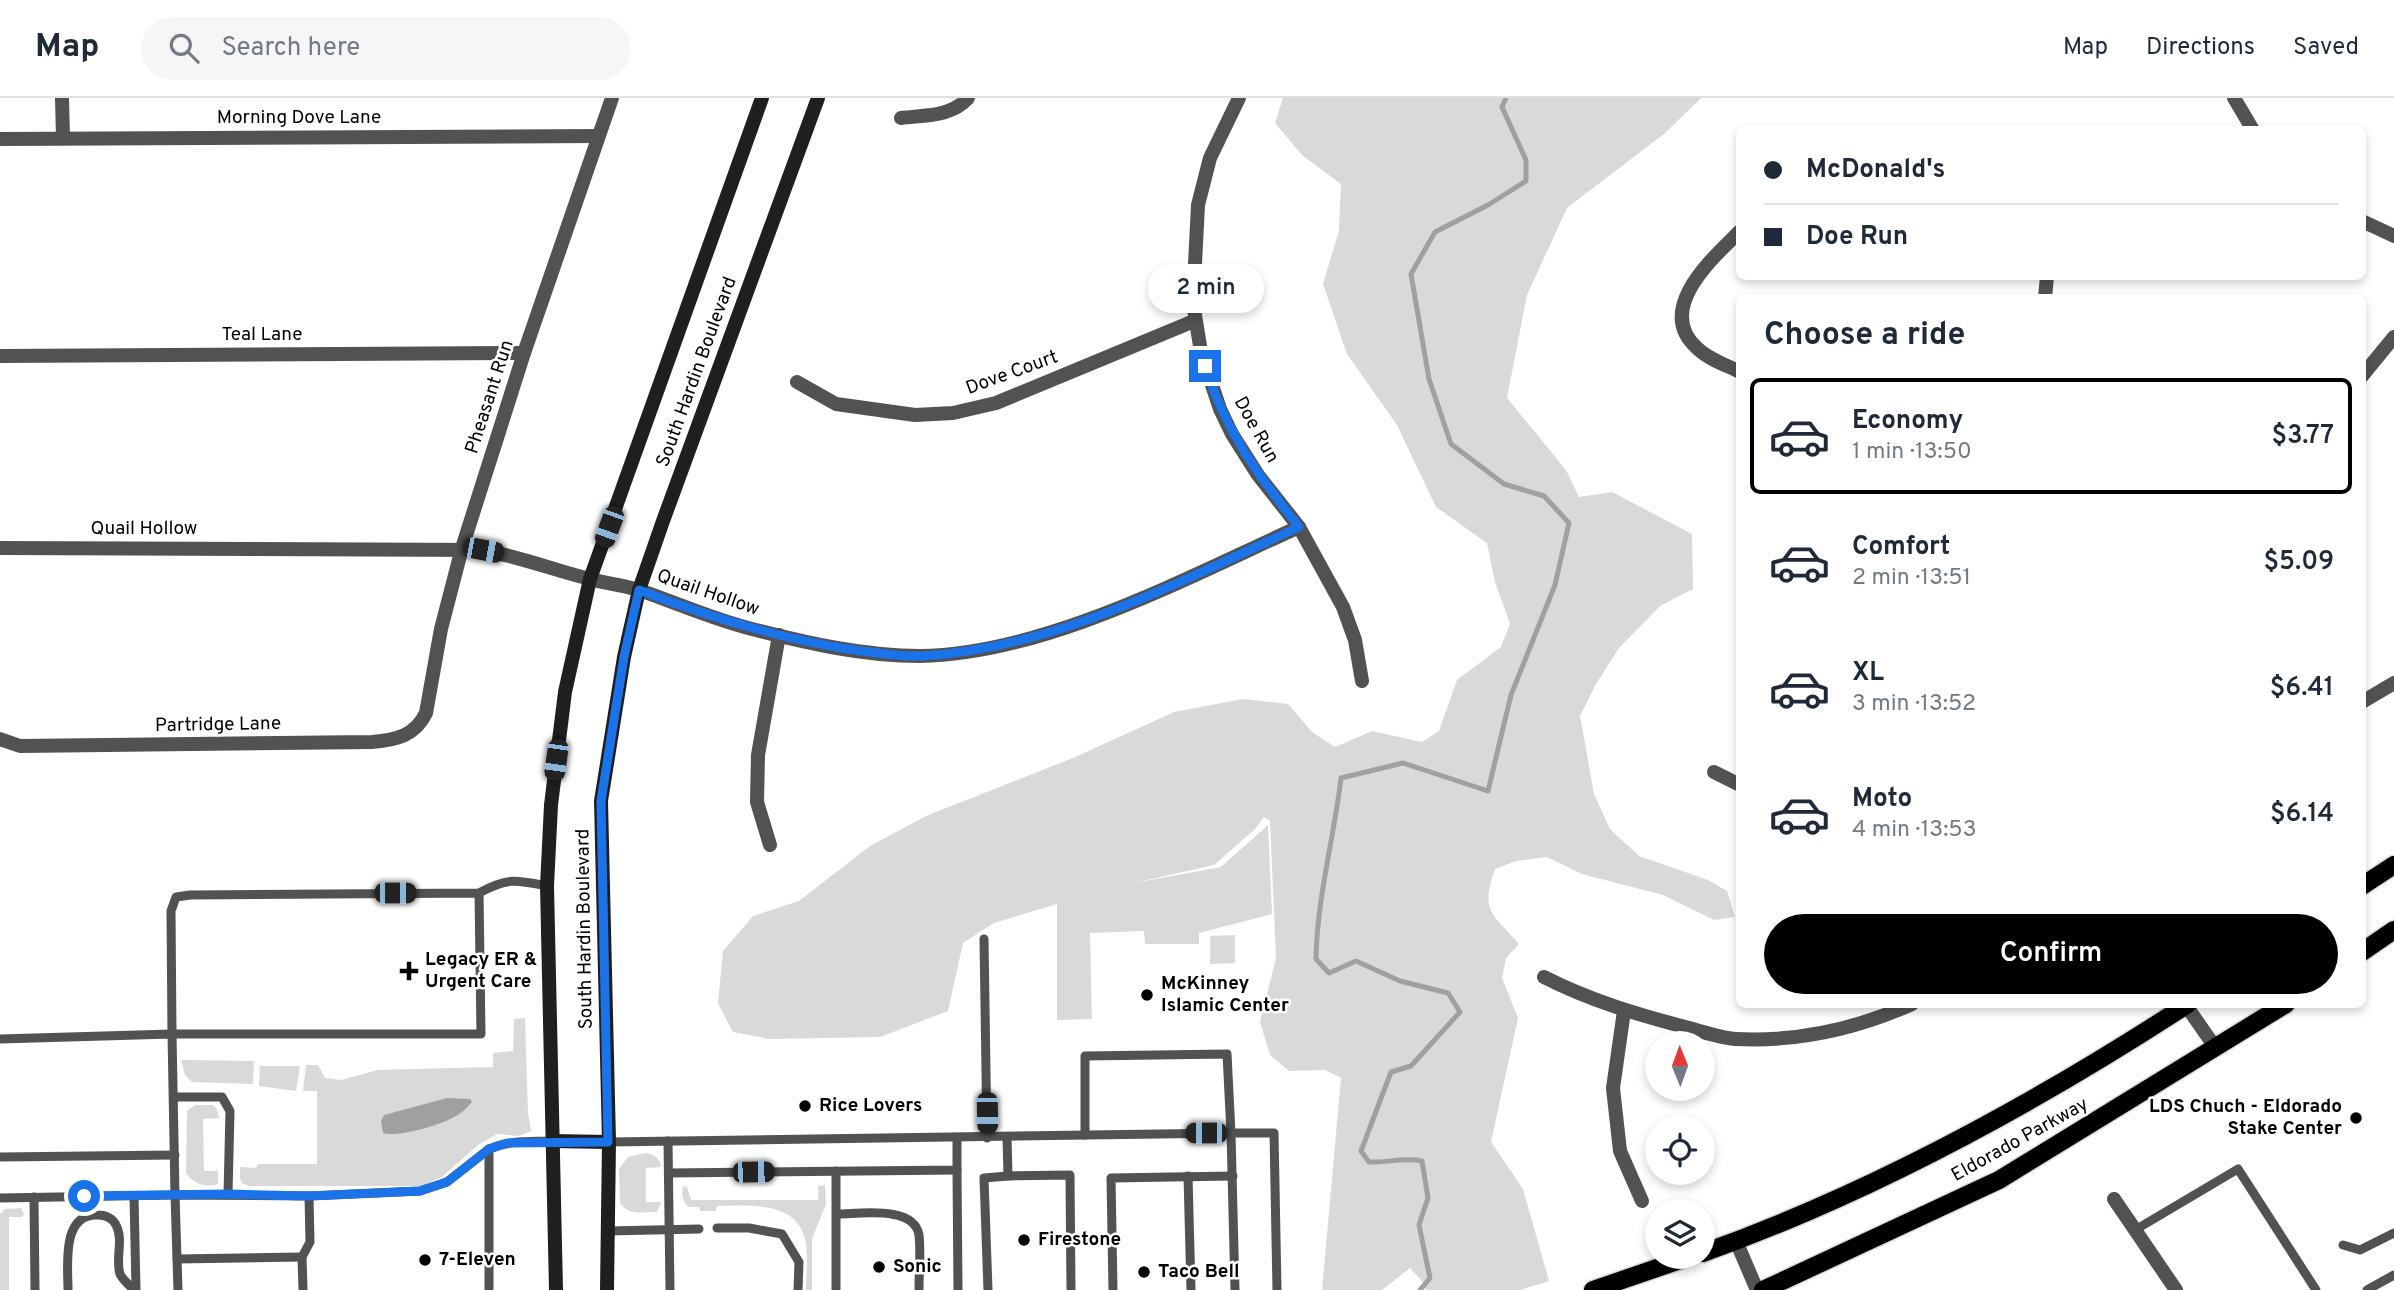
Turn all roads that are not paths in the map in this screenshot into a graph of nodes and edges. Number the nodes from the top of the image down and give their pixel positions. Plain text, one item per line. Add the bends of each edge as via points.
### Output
1 (62, 98) edge
2 (611, 98) edge
3 (762, 98) edge
4 (818, 98) edge
5 (968, 98) edge
6 (1239, 98) edge
7 (2234, 98) edge
8 (901, 118) dead end
9 (2251, 126) edge
10 (598, 136) junction
11 (63, 138) junction
12 (0, 139) edge
13 (2366, 223) edge
14 (1736, 235) edge
15 (2394, 236) edge
16 (1194, 321) junction
17 (2394, 337) edge
18 (524, 354) junction
19 (0, 356) edge
20 (1736, 370) edge
21 (2366, 371) edge
22 (797, 382) dead end
23 (1299, 527) junction
24 (0, 548) edge
25 (462, 548) junction
26 (590, 579) junction
27 (639, 590) junction
28 (779, 635) junction
29 (1362, 681) dead end
30 (2394, 683) edge
31 (2366, 700) edge
32 (426, 713) joint
33 (0, 739) edge
34 (1714, 772) dead end
35 (1736, 783) edge
36 (770, 845) dead end
37 (2394, 865) edge
38 (2366, 883) edge
39 (547, 886) junction
40 (479, 893) junction
41 (2394, 930) edge
42 (984, 939) dead end
43 (2366, 949) edge
44 (1544, 977) dead end
45 (1903, 1008) edge
46 (2181, 1008) edge
47 (2188, 1008) edge
48 (2279, 1008) edge
49 (1624, 1011) junction
50 (172, 1034) junction
51 (0, 1039) edge
52 (2215, 1047) junction
53 (174, 1097) junction
54 (1231, 1133) junction
55 (1085, 1135) junction
56 (1007, 1137) junction
57 (987, 1138) junction
58 (957, 1139) junction
59 (552, 1141) junction
60 (608, 1142) junction
61 (668, 1142) junction
62 (489, 1149) junction
63 (175, 1155) junction
64 (0, 1157) edge
65 (957, 1170) junction
66 (836, 1171) junction
67 (670, 1173) junction
68 (1233, 1175) junction
69 (1009, 1176) junction
70 (1188, 1176) junction
71 (228, 1194) junction
72 (175, 1195) junction
73 (134, 1196) junction
74 (309, 1196) junction
75 (34, 1197) junction
76 (0, 1198) edge
77 (2114, 1199) dead end
78 (1642, 1201) dead end
79 (837, 1214) junction
80 (716, 1228) dead end
81 (670, 1229) junction
82 (699, 1229) dead end
83 (2135, 1230) junction
84 (608, 1231) junction
85 (2394, 1233) edge
86 (1736, 1241) junction
87 (2343, 1245) dead end
88 (1715, 1249) edge
89 (302, 1257) junction
90 (177, 1259) junction
91 (1654, 1269) edge
92 (2394, 1275) edge
93 (35, 1290) edge
94 (68, 1290) edge
95 (135, 1290) edge
96 (178, 1290) edge
97 (303, 1290) edge
98 (489, 1290) edge
99 (556, 1290) edge
100 (607, 1290) edge
101 (670, 1290) edge
102 (798, 1290) edge
103 (836, 1290) edge
104 (919, 1290) edge
105 (958, 1290) edge
106 (988, 1290) edge
107 (1071, 1290) edge
108 (1113, 1290) edge
109 (1191, 1290) edge
110 (1235, 1290) edge
111 (1277, 1290) edge
112 (1593, 1290) edge
113 (1760, 1290) edge
114 (2176, 1290) edge
115 (2316, 1290) edge
116 (2367, 1290) edge

1 - 11 street
2 - 10 street, Pheasant Run
3 - 26 main road, South Hardin Boulevard
4 - 27 main road, South Hardin Boulevard
5 - 8 street via 948,112
6 - 16 street, Doe Run via 1201,184 1194,246
7 - 9 street
10 - 11 street, Morning Dove Lane
10 - 18 street, Pheasant Run
11 - 12 street, Morning Dove Lane
13 - 15 street
14 - 20 street via 1688,289 1683,323 1687,337 1698,349
16 - 22 street, Dove Court via 996,403 953,413 915,415 836,404
16 - 23 street, Doe Run via 1209,380 1232,434
17 - 21 street
18 - 19 street, Teal Lane
18 - 25 street, Pheasant Run
23 - 28 street, Quail Hollow via 1132,602 1004,645 921,656 890,655
23 - 29 street, Doe Run via 1343,607
24 - 25 street, Quail Hollow
25 - 26 street, Quail Hollow via 514,556
25 - 32 street, Pheasant Run
26 - 27 street, Quail Hollow
26 - 39 main road, South Hardin Boulevard via 565,692 551,805
27 - 28 street, Quail Hollow
27 - 60 main road, South Hardin Boulevard via 601,801
28 - 36 street via 758,755 757,802
30 - 31 street
32 - 33 street, Partridge Lane via 409,734 372,743 20,746
34 - 35 street
37 - 38 main road
39 - 40 lane via 499,882
39 - 59 main road, South Hardin Boulevard
40 - 50 lane via 176,897 171,911
40 - 50 lane via 481,1034
41 - 43 main road
42 - 57 lane
44 - 49 street
45 - 49 street via 1812,1036 1733,1039
46 - 86 main road, Eldorado Parkway via 2095,1063 1936,1150
47 - 52 street
48 - 52 main road, Eldorado Parkway
49 - 78 street via 1613,1088 1620,1151
50 - 51 lane
50 - 53 lane
52 - 113 main road, Eldorado Parkway via 1999,1180
53 - 63 lane
53 - 71 lane via 222,1097 230,1111
54 - 55 lane
54 - 55 lane via 1227,1054 1085,1056
54 - 68 lane
54 - 111 lane via 1274,1133
55 - 56 lane
56 - 57 lane
56 - 69 lane
57 - 58 lane
58 - 61 lane
58 - 65 lane
59 - 60 main road
59 - 62 lane via 507,1143
59 - 99 main road, South Hardin Boulevard
60 - 61 lane
60 - 84 main road, South Hardin Boulevard
61 - 67 lane
62 - 74 lane via 455,1177 431,1189
62 - 98 lane
63 - 64 lane
63 - 72 lane
65 - 66 lane
65 - 105 lane
66 - 67 lane
66 - 79 lane
67 - 81 lane
68 - 70 lane
68 - 110 lane
69 - 106 lane via 985,1178
69 - 107 lane via 1070,1175
70 - 108 lane via 1111,1178
70 - 109 lane
71 - 72 lane
71 - 74 lane
72 - 73 lane
72 - 90 lane
73 - 75 lane
73 - 95 lane
74 - 89 lane via 310,1242
75 - 76 lane
75 - 93 lane
77 - 83 street
79 - 103 lane
79 - 104 lane via 896,1214 910,1219 919,1233
80 - 102 lane via 782,1234 799,1262
81 - 82 lane
81 - 84 lane
81 - 101 lane
83 - 114 street
83 - 115 lane via 2238,1169
84 - 100 main road, South Hardin Boulevard
85 - 87 lane via 2360,1250
86 - 88 main road, Eldorado Parkway
86 - 113 street
89 - 90 lane
89 - 97 lane
90 - 96 lane
91 - 112 main road
92 - 116 lane
94 - 95 lane via 71,1237 79,1222 95,1214 117,1226 120,1275

